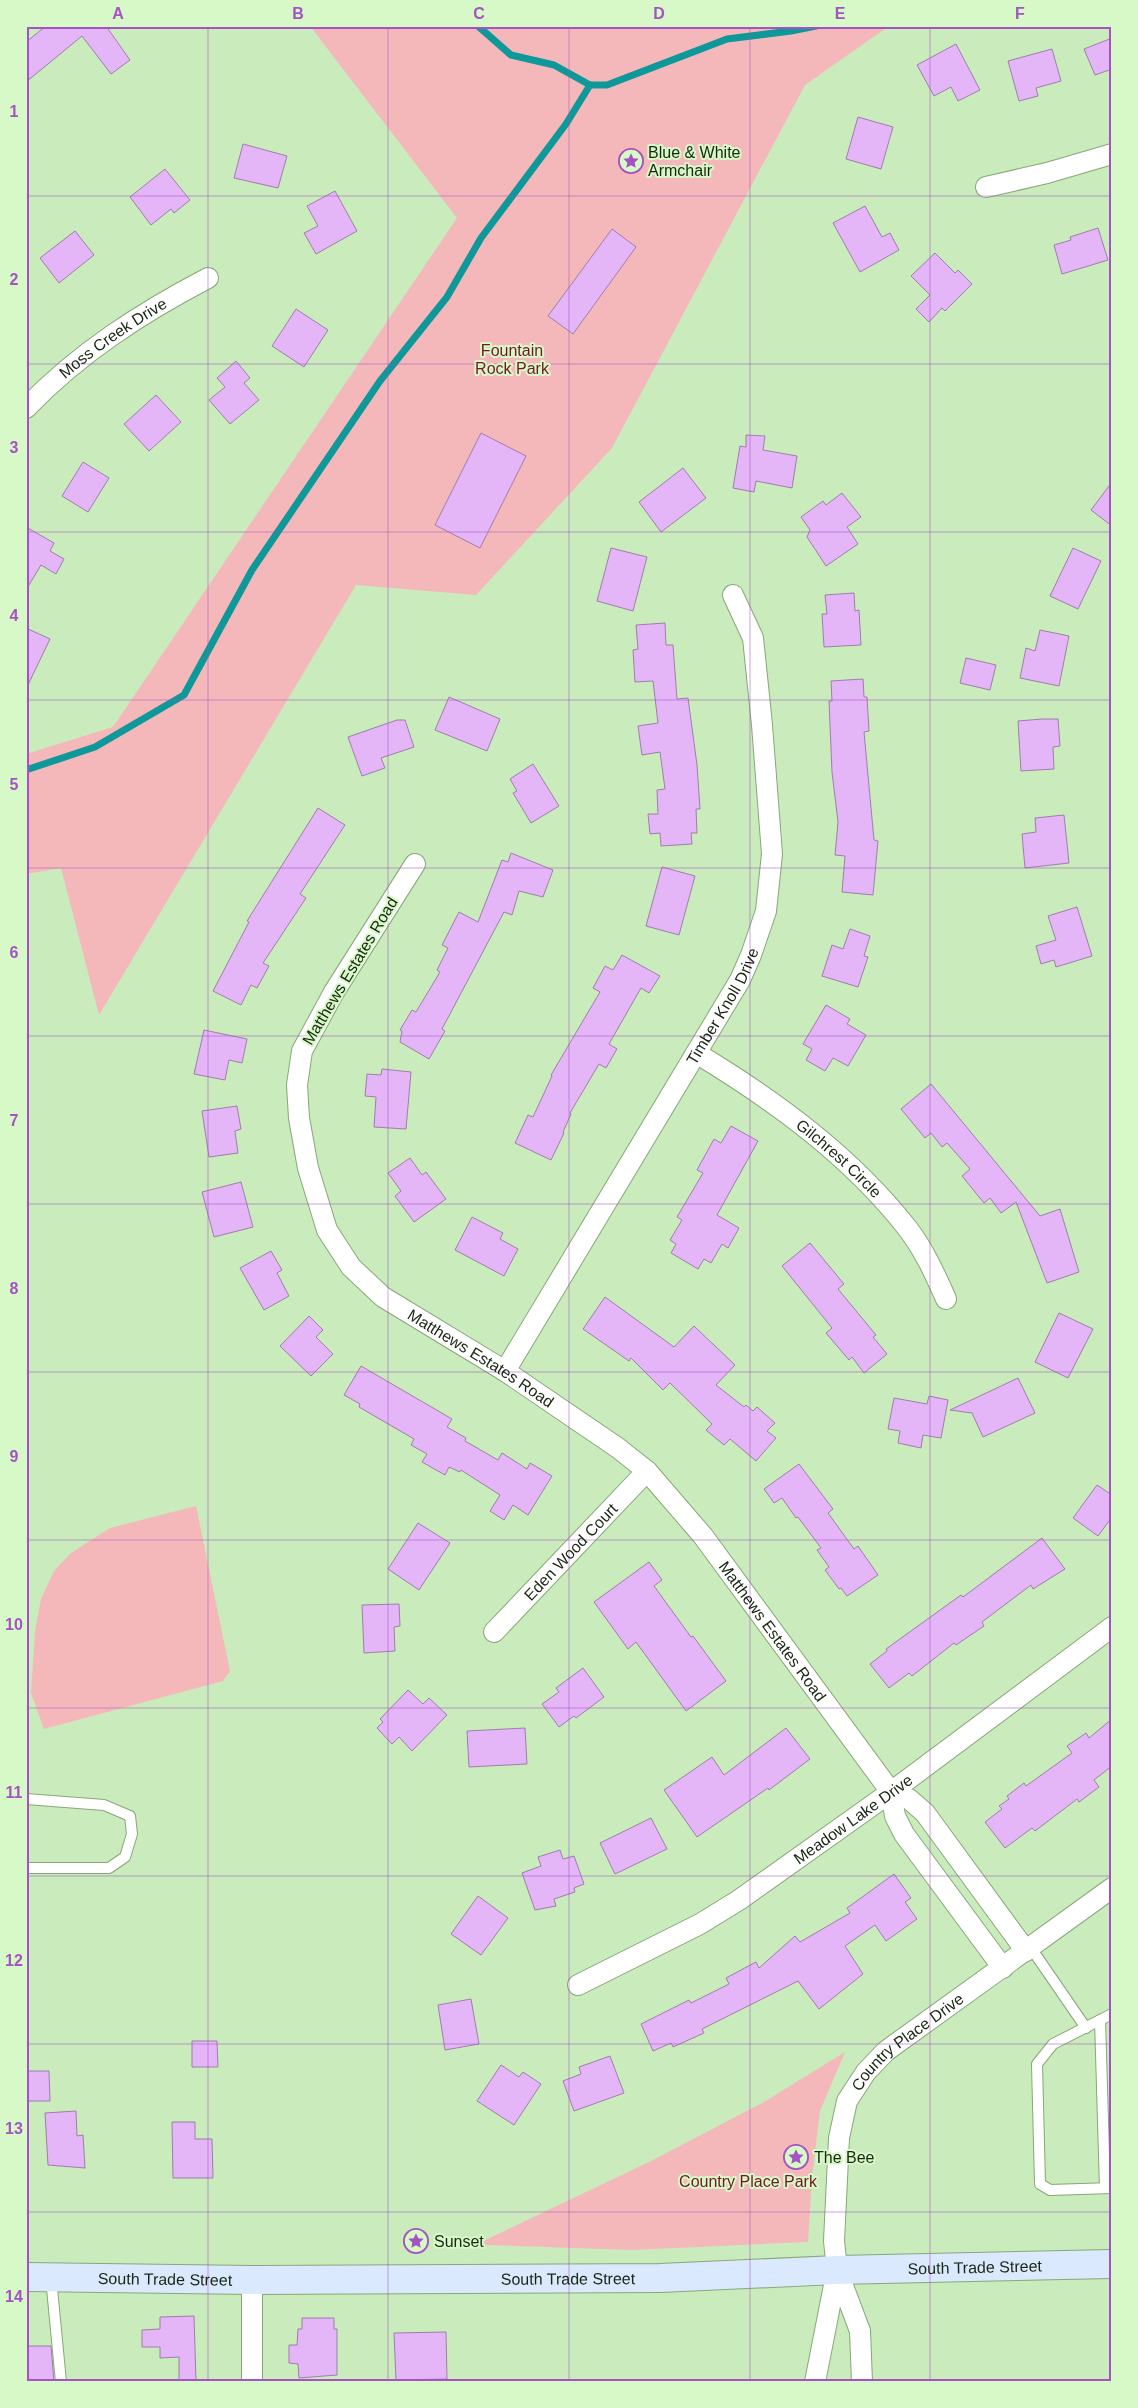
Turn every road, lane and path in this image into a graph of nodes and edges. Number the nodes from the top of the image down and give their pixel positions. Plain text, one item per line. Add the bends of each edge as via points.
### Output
1 (1112, 154) edge
2 (986, 187) dead end
3 (208, 278) dead end
4 (26, 408) edge
5 (733, 595) dead end
6 (415, 864) dead end
7 (696, 1053) junction
8 (946, 1299) dead end
9 (505, 1371) junction
10 (646, 1471) junction
11 (1112, 1627) edge
12 (494, 1632) dead end
13 (891, 1792) junction
14 (26, 1800) edge
15 (26, 1868) edge
16 (1112, 1888) edge
17 (1029, 1950) junction
18 (1003, 1968) junction
19 (578, 1985) dead end
20 (1112, 2014) edge
21 (1100, 2020) junction
22 (1086, 2028) junction
23 (1109, 2188) edge
24 (1112, 2264) edge
25 (837, 2270) junction
26 (39, 2278) edge
27 (252, 2280) junction
28 (61, 2382) edge
29 (252, 2382) edge
30 (815, 2382) edge
31 (862, 2382) edge

1 - 2 street
3 - 4 street, Moss Creek Drive via 155,306 101,342
5 - 7 street, Timber Knoll Drive via 753,638 771,844 769,888 766,911 740,980
6 - 9 street, Matthews Estates Road via 334,992 302,1051 297,1085 299,1118 308,1168 327,1230 351,1267 389,1301
7 - 8 street, Gilchrest Circle via 797,1120 871,1187 908,1230 930,1263
7 - 9 street, Timber Knoll Drive
9 - 10 street, Matthews Estates Road via 618,1448
10 - 12 street, Eden Wood Court
10 - 13 street, Matthews Estates Road via 703,1536
11 - 13 street, Meadow Lake Drive
13 - 17 street, Matthews Estates Road via 909,1799 924,1813
13 - 18 street, Matthews Estates Road via 895,1816 904,1834
13 - 19 street, Meadow Lake Drive via 739,1900 700,1924
14 - 15 lane via 104,1805 130,1816 132,1834 125,1858 109,1868
16 - 17 street, Country Place Drive
17 - 18 street, Country Place Drive
17 - 22 lane
18 - 25 street, Country Place Drive via 886,2051 866,2072 847,2101 839,2138 834,2232
20 - 21 lane
21 - 22 lane
21 - 23 lane
22 - 23 lane via 1053,2044 1037,2064 1040,2184 1050,2190
24 - 25 main road, South Trade Street
25 - 27 main road, South Trade Street via 660,2278
25 - 30 street
25 - 31 street via 860,2331
26 - 27 main road, South Trade Street
26 - 28 lane
27 - 29 street

